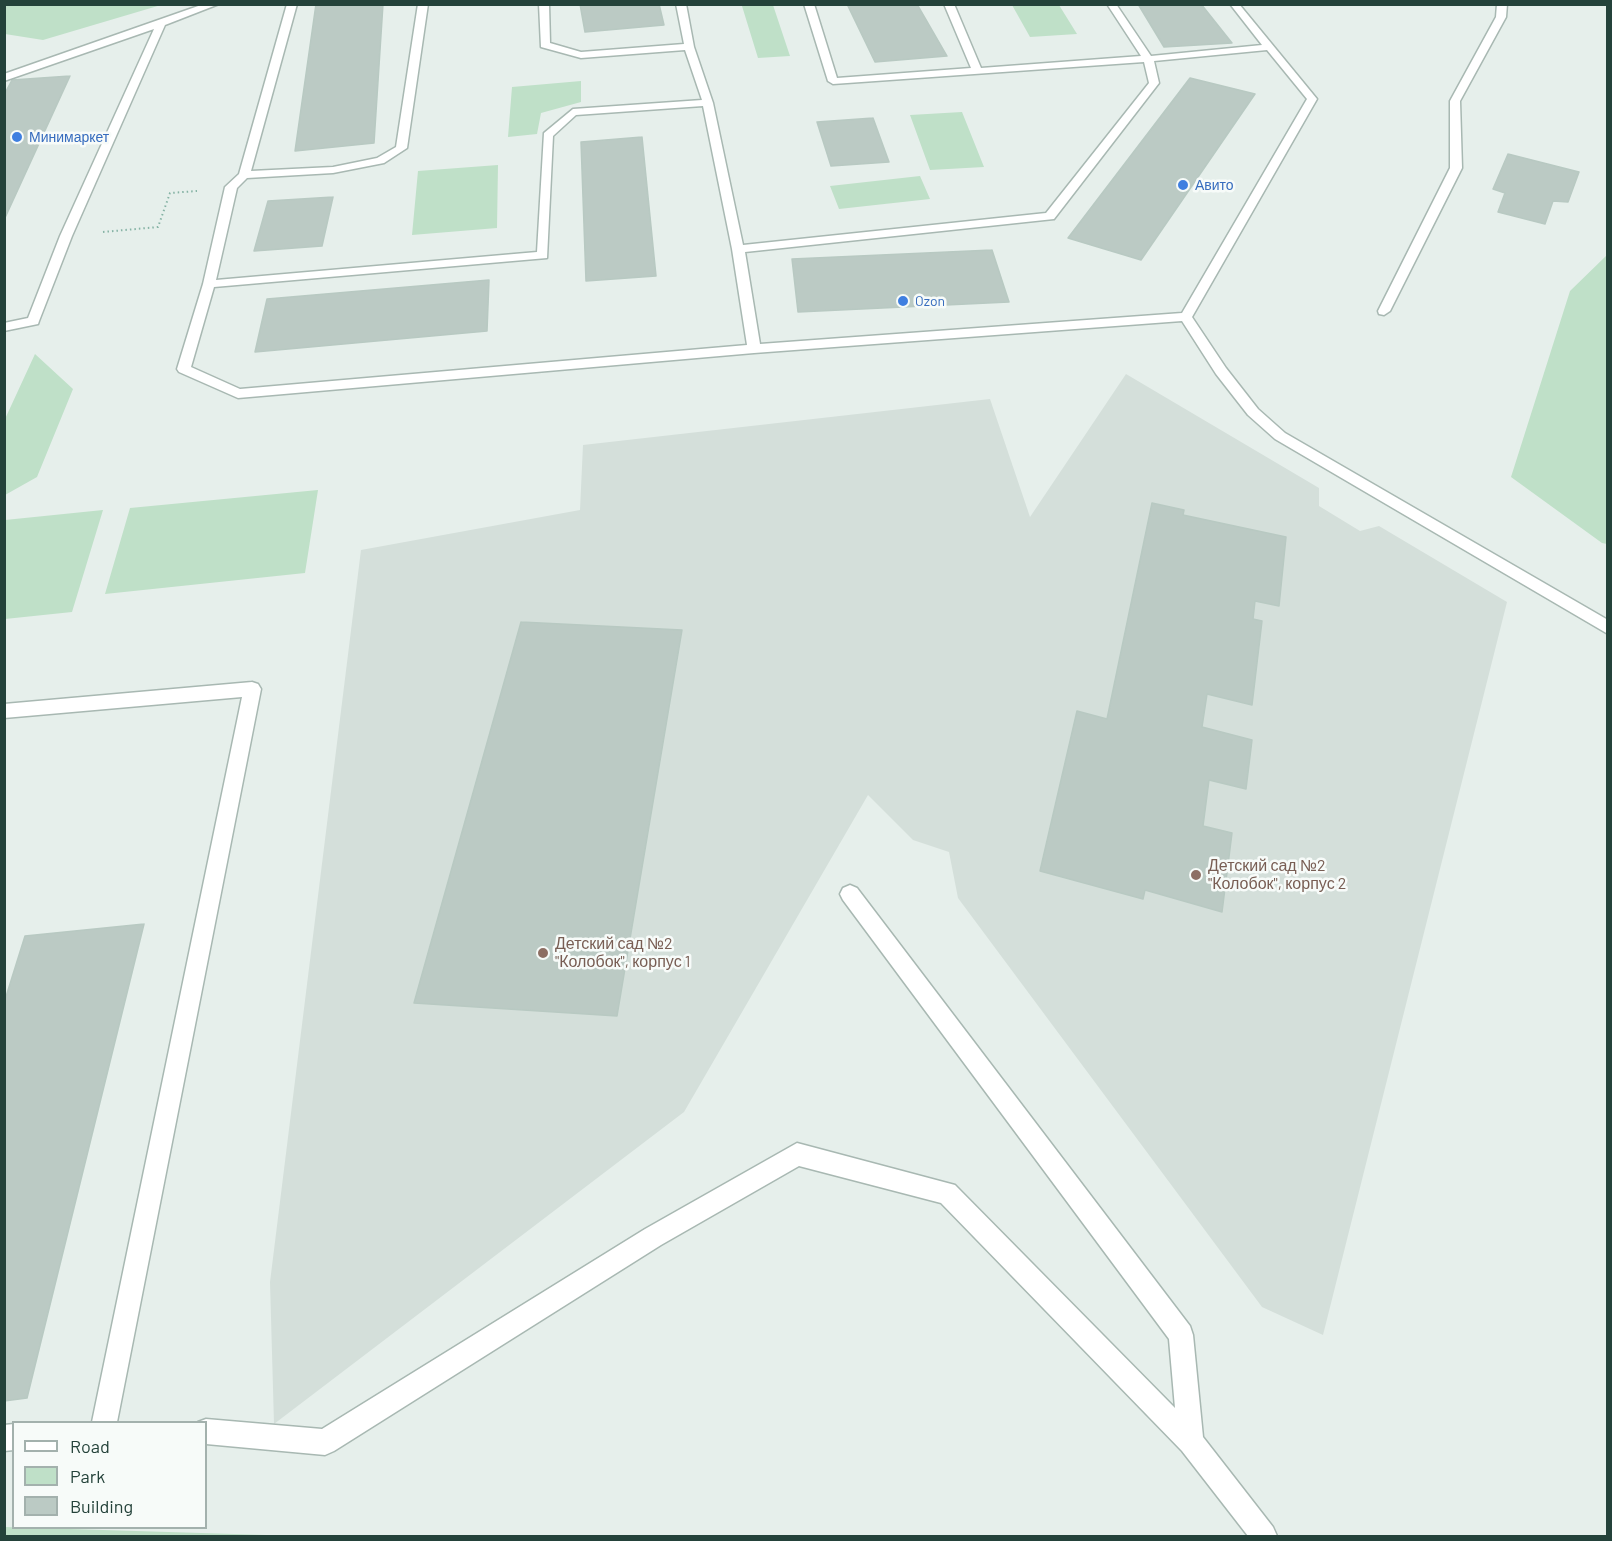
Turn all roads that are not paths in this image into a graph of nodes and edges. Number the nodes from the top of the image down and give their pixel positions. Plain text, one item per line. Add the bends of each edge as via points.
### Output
1 (215, 4) edge
2 (292, 4) edge
3 (423, 4) edge
4 (544, 4) edge
5 (681, 4) edge
6 (809, 4) edge
7 (949, 4) edge
8 (1111, 4) edge
9 (1234, 4) edge
10 (1502, 4) edge
11 (161, 23) junction
12 (689, 46) junction
13 (1269, 47) junction
14 (1148, 58) junction
15 (977, 71) junction
16 (4, 78) edge
17 (708, 104) junction
18 (244, 175) junction
19 (738, 249) junction
20 (209, 284) junction
21 (1384, 311) dead end
22 (1186, 317) junction
23 (4, 327) edge
24 (754, 349) junction
25 (1608, 628) edge
26 (4, 711) edge
27 (850, 894) dead end
28 (104, 1421) edge
29 (207, 1432) edge
30 (1191, 1442) junction
31 (1264, 1536) edge

1 - 11 street
2 - 18 street
3 - 18 street via 401,148 380,161 333,170
4 - 12 street via 545,45 581,56
5 - 12 street
6 - 15 street via 833,81
7 - 15 street
8 - 14 street
9 - 13 street
10 - 21 street via 1501,17 1455,101 1456,168
11 - 16 street
11 - 23 street via 66,236 33,321
12 - 17 street
13 - 14 street
13 - 22 street via 1312,99
14 - 15 street
14 - 19 street via 1154,83 1050,216
17 - 19 street
17 - 20 street via 573,112 548,135 543,255
18 - 20 street via 231,187
19 - 24 street
20 - 24 street via 184,369 238,394
22 - 24 street
22 - 25 street via 1253,412 1280,436
26 - 28 street via 252,689
27 - 30 street via 1181,1335
29 - 30 street via 325,1442 653,1237 796,1154 948,1193
30 - 31 street

